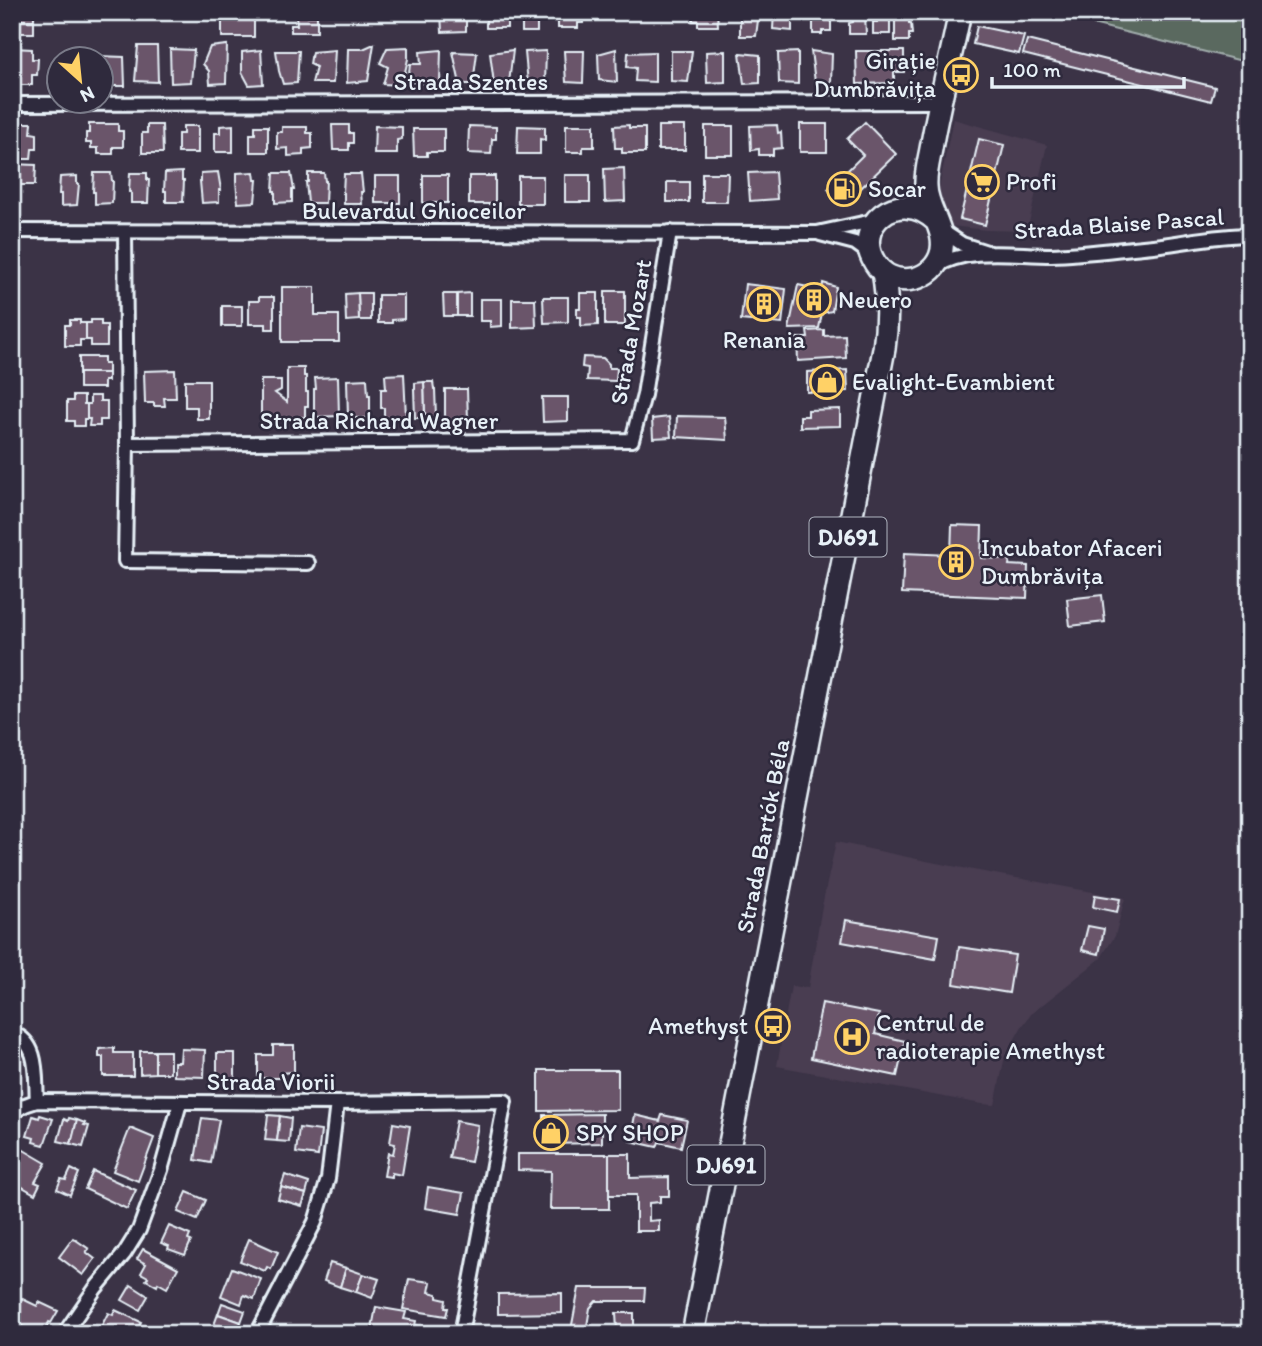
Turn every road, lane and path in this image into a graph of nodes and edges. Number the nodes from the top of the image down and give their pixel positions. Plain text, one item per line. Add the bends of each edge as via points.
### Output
1 (949, 12) edge
2 (960, 12) edge
3 (929, 102) junction
4 (12, 104) edge
5 (885, 214) junction
6 (937, 225) junction
7 (12, 231) edge
8 (125, 232) junction
9 (670, 232) junction
10 (817, 233) junction
11 (1250, 235) edge
12 (991, 253) junction
13 (870, 254) junction
14 (883, 272) junction
15 (924, 274) junction
16 (884, 349) junction
17 (632, 440) joint
18 (127, 444) junction
19 (308, 563) dead end
20 (12, 1033) edge
21 (37, 1101) junction
22 (180, 1103) junction
23 (337, 1103) junction
24 (12, 1115) edge
25 (64, 1334) edge
26 (257, 1334) edge
27 (461, 1334) edge
28 (694, 1334) edge

1 - 3 main road
2 - 6 main road, DJ691 via 926,179
3 - 4 street, Strada Szentes
3 - 5 main road via 911,184
5 - 6 main road via 904,206 916,208
5 - 10 street, Bulevardul Ghioceilor
5 - 13 main road via 871,230
6 - 12 street, Strada Blaise Pascal via 962,244
6 - 15 main road, DJ691 via 943,243 940,257
7 - 8 street, Bulevardul Ghioceilor
8 - 9 street, Bulevardul Ghioceilor
8 - 18 street
9 - 10 street, Bulevardul Ghioceilor
9 - 17 street, Strada Mozart via 644,396
10 - 13 street, Bulevardul Ghioceilor via 855,243
11 - 12 street, Strada Blaise Pascal via 1052,254
12 - 15 street, Strada Blaise Pascal via 944,261
13 - 14 main road, DJ691
14 - 15 main road via 904,280
14 - 16 main road, Strada Bartók Béla / DJ691 via 888,321
15 - 16 main road, Strada Bartók Béla / DJ691 via 902,302
16 - 28 main road, Strada Bartók Béla / DJ691
17 - 18 street, Strada Richard Wagner
18 - 19 street via 125,561
20 - 21 street via 33,1051
21 - 22 street, Strada Viorii
21 - 24 street
22 - 23 street, Strada Viorii
22 - 25 street via 139,1230
23 - 26 street via 328,1179 315,1222
23 - 27 street, Strada Viorii via 505,1101

